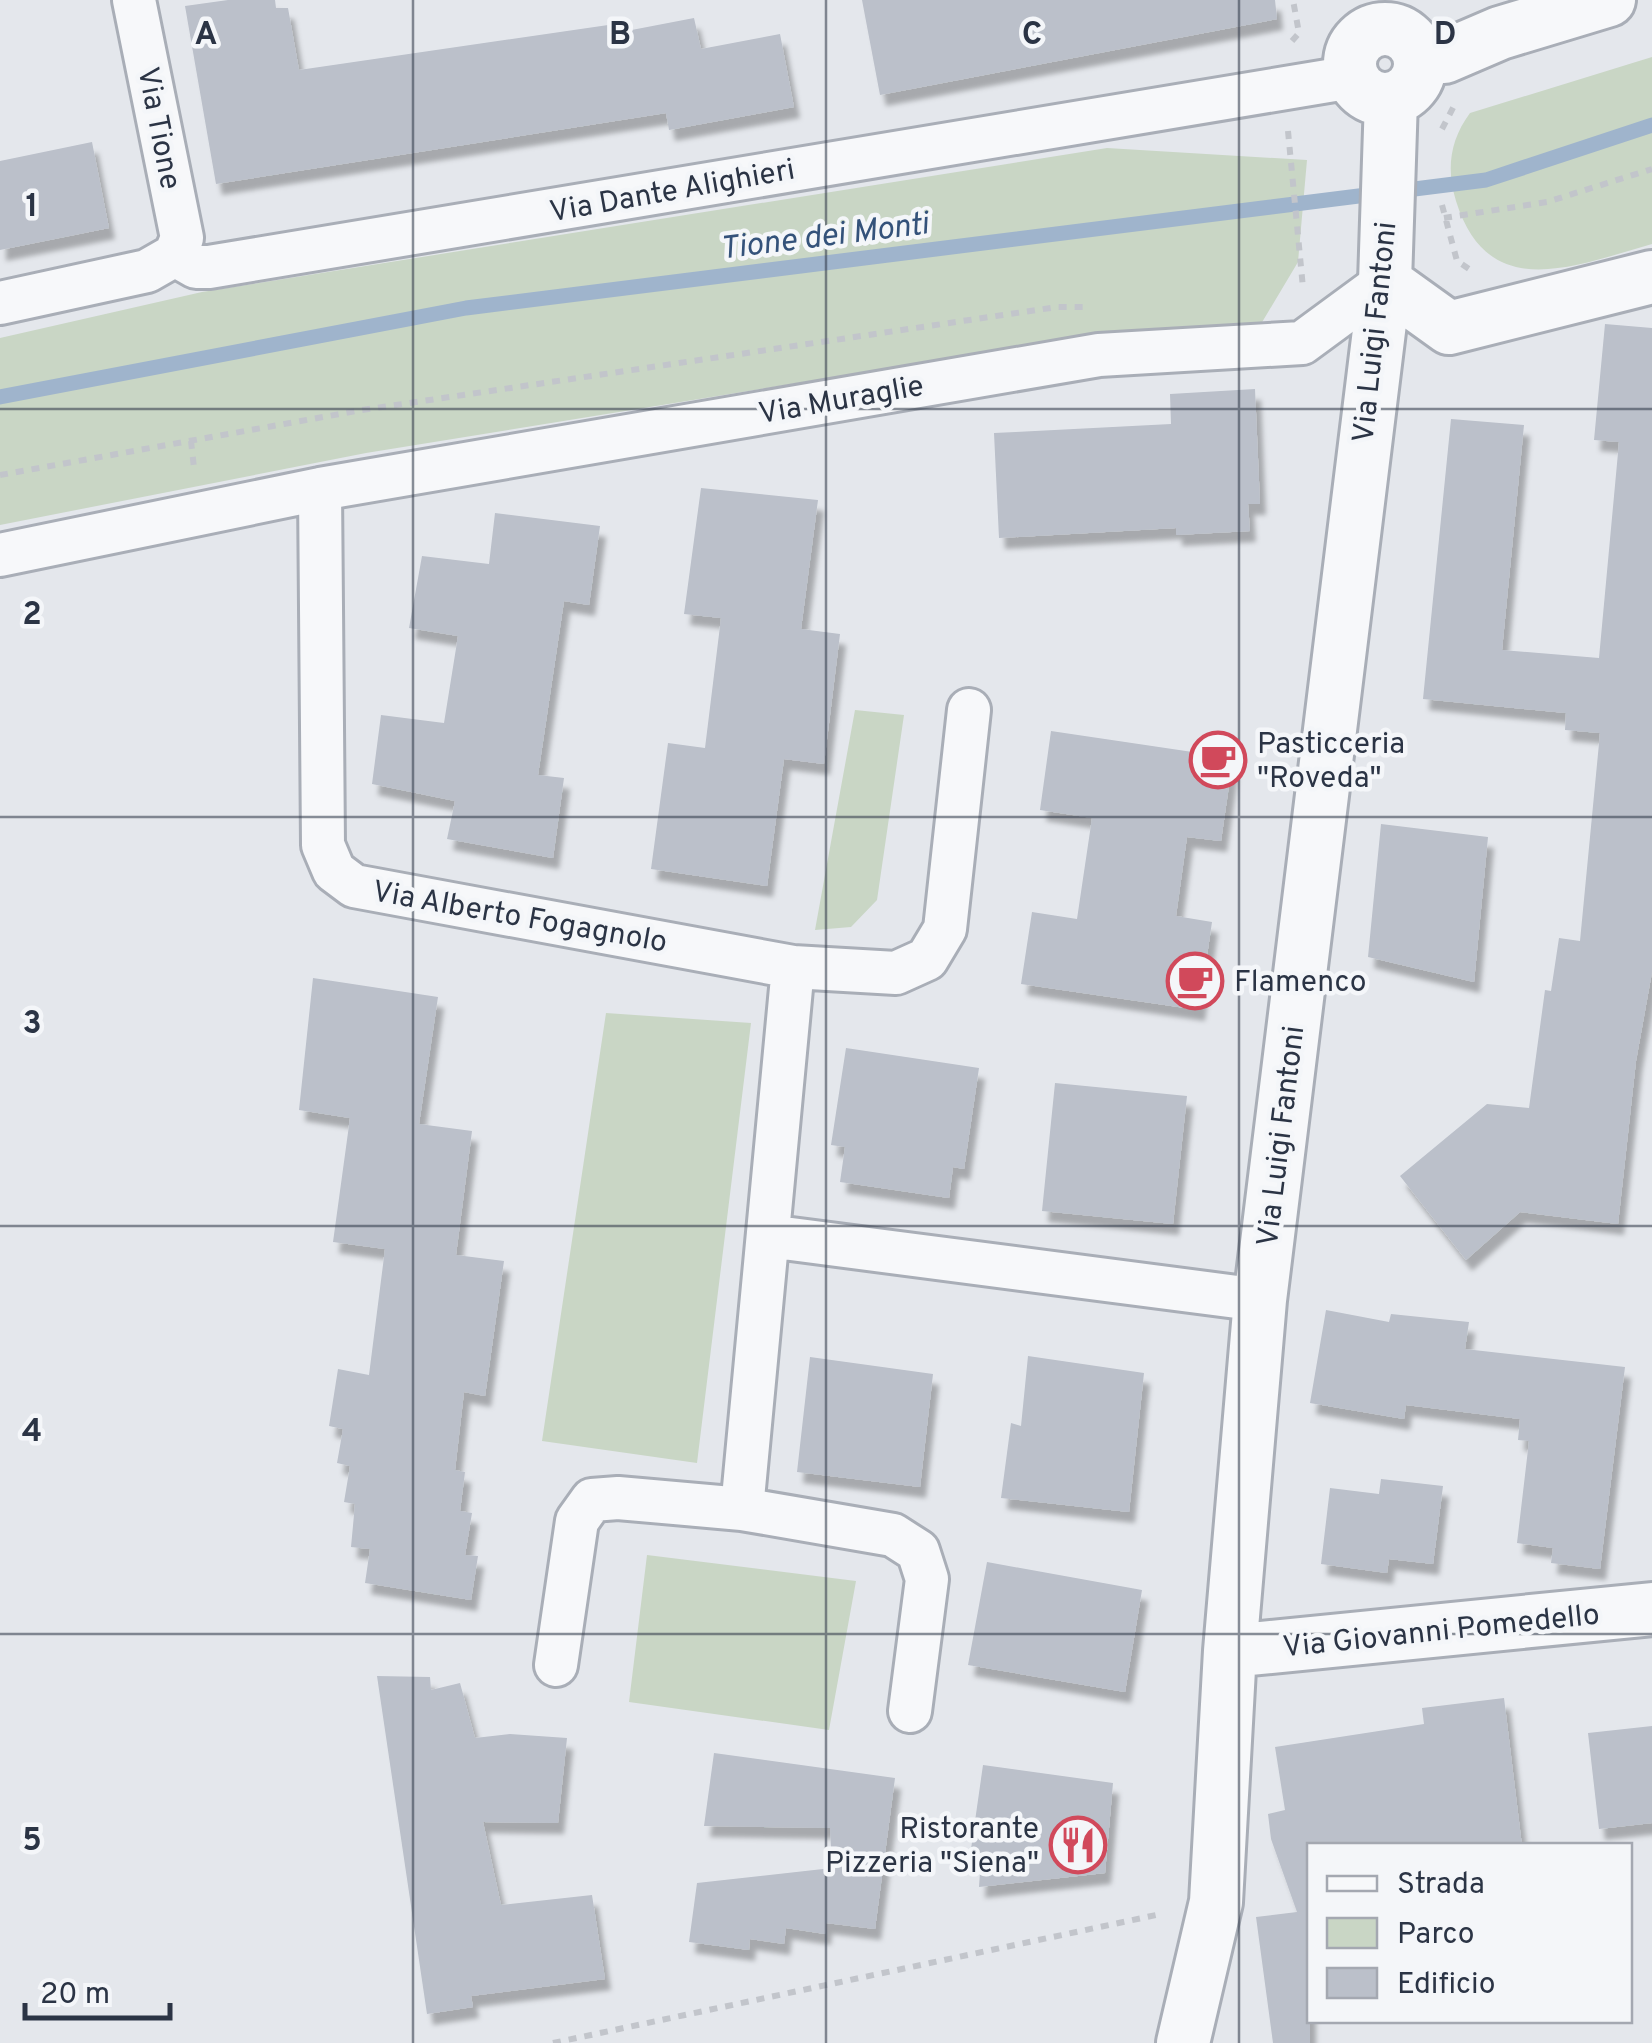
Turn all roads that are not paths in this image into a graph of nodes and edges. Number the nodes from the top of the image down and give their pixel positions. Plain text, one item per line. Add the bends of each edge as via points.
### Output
1 (134, 0) edge
2 (1609, 0) edge
3 (1376, 43) edge
4 (176, 256) junction
5 (1652, 277) edge
6 (1385, 282) junction
7 (0, 302) edge
8 (320, 489) junction
9 (0, 556) edge
10 (969, 710) dead end
11 (793, 967) junction
12 (768, 1236) junction
13 (1260, 1300) junction
14 (742, 1509) junction
15 (1652, 1610) edge
16 (1230, 1651) junction
17 (556, 1665) dead end
18 (910, 1711) dead end
19 (1179, 2031) edge

1 - 4 street, Via Tione via 182,238
2 - 3 street via 1444,56
3 - 4 street, Via Dante Alighieri via 1279,88 209,268
3 - 6 street, Via Luigi Fantoni
4 - 7 street via 147,271
5 - 6 street via 1449,328
6 - 8 street, Via Muraglie via 1302,343 1099,355
6 - 13 street, Via Luigi Fantoni
8 - 9 street, Via Muraglie
8 - 11 street, Via Alberto Fogagnolo via 323,845 334,871 354,886
10 - 11 street, Via Alberto Fogagnolo via 945,928 927,959 896,973
11 - 12 street
12 - 13 street
12 - 14 street
13 - 16 street, Via Luigi Fantoni
14 - 17 street via 592,1500 577,1521
14 - 18 street via 893,1535 918,1551 928,1579
15 - 16 street, Via Giovanni Pomedello
16 - 19 street, Via Luigi Fantoni via 1216,1902

